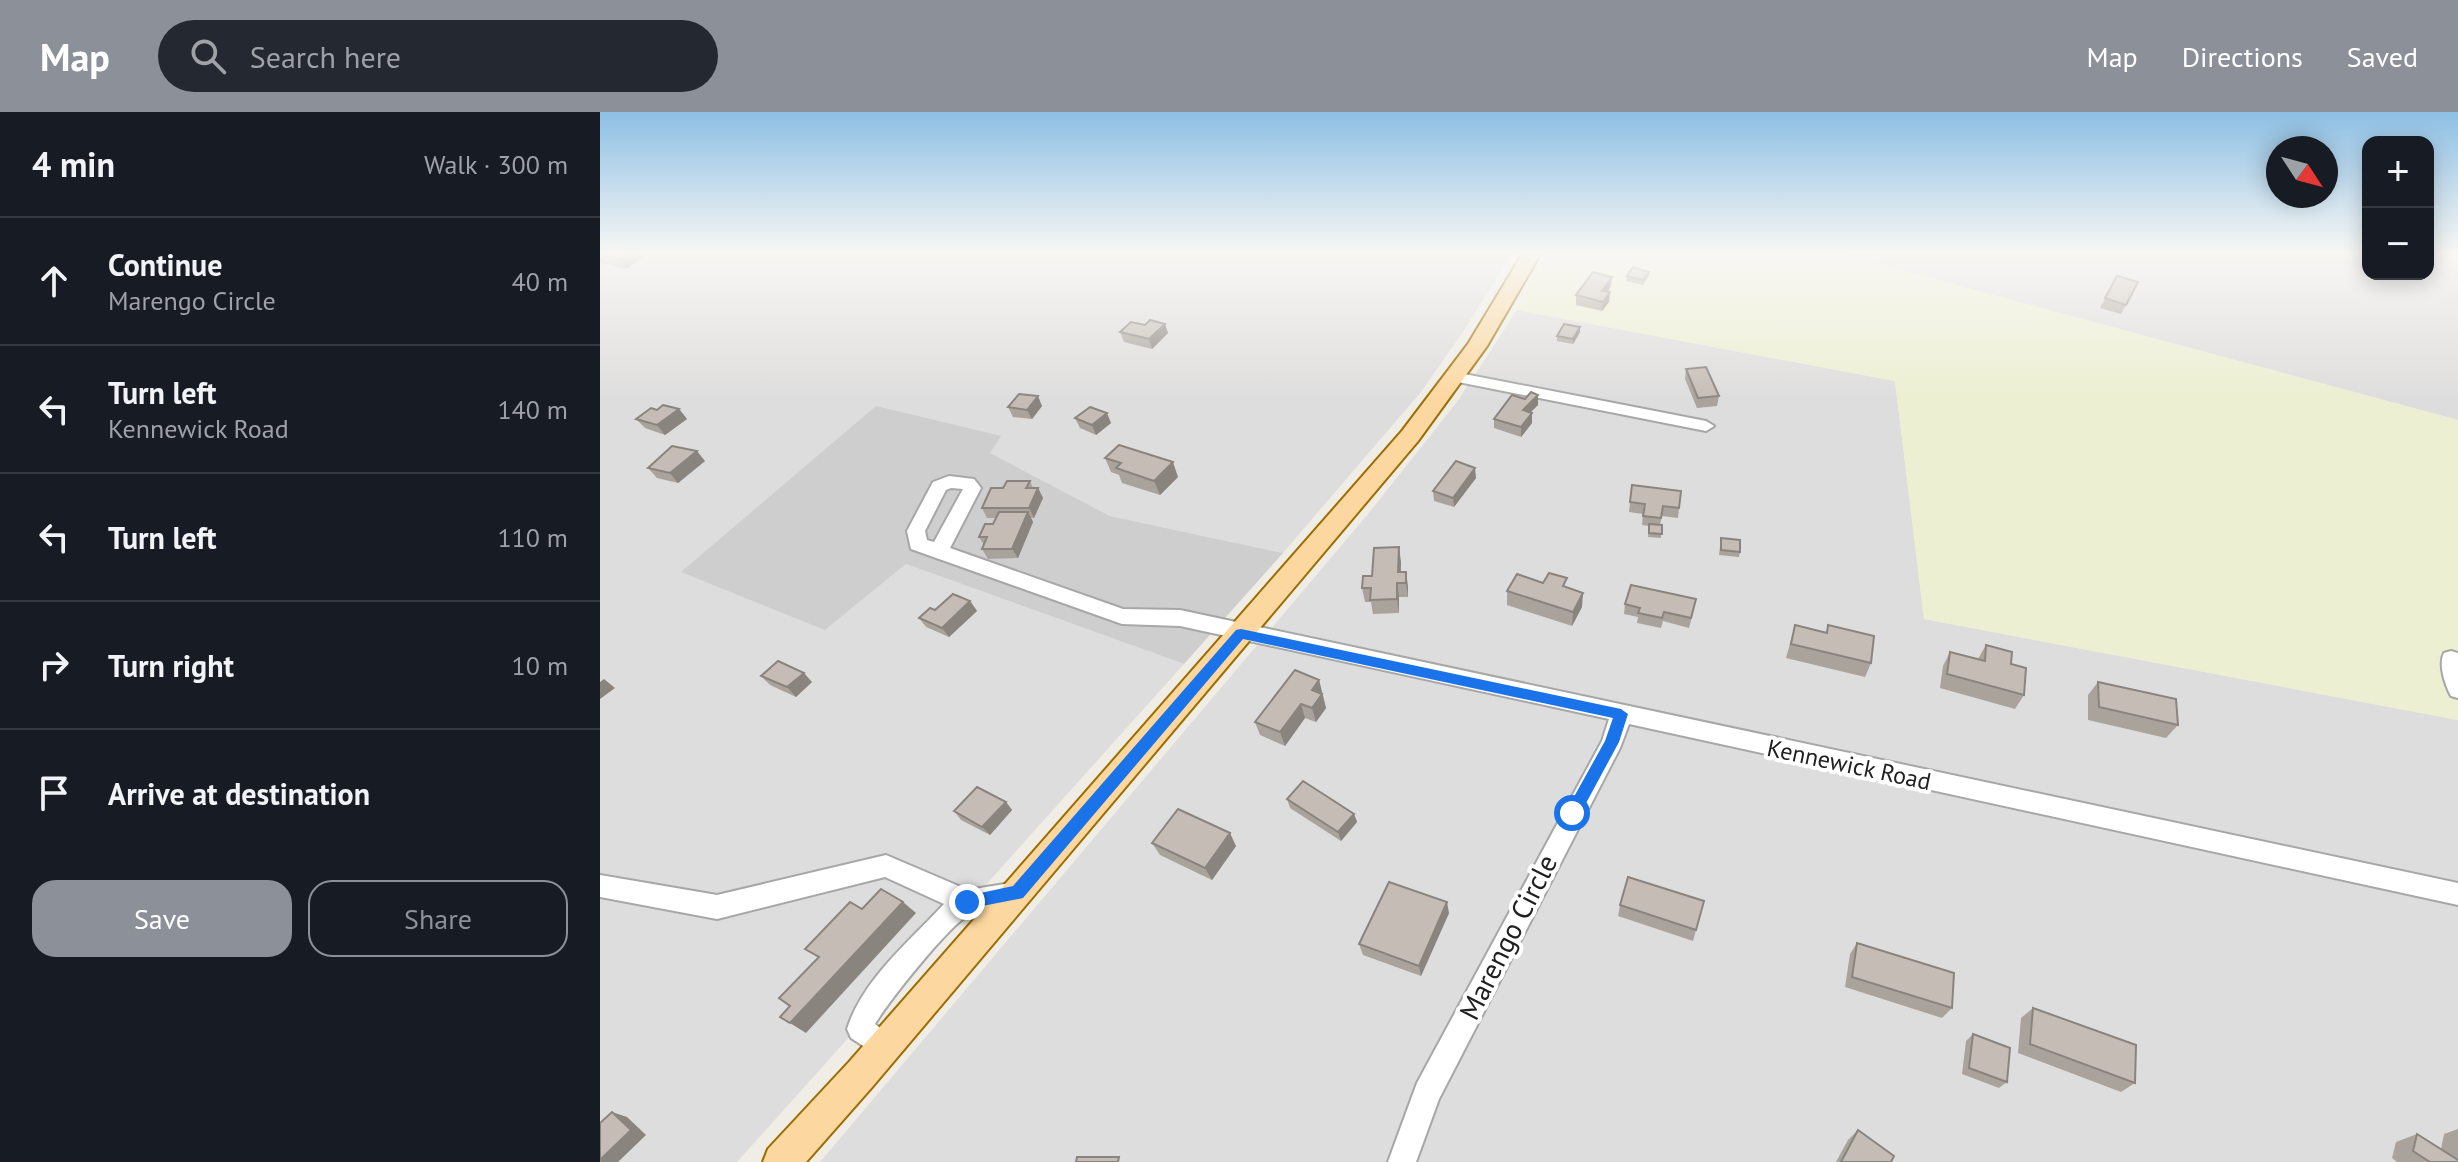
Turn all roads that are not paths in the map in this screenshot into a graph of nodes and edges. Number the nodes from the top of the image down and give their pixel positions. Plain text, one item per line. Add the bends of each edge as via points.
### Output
1 (1503, 302) edge
2 (1454, 377) junction
3 (1706, 426) dead end
4 (939, 551) dead end
5 (1241, 634) junction
6 (2451, 659) dead end
7 (2458, 690) edge
8 (1621, 714) junction
9 (600, 886) edge
10 (1017, 893) junction
11 (2458, 894) edge
12 (967, 902) junction
13 (885, 1047) junction
14 (781, 1162) edge
15 (1402, 1162) edge

1 - 2 main road
2 - 3 street
2 - 5 main road
4 - 5 street, Kennewick Road via 1122,616 1180,618
5 - 8 street, Kennewick Road
5 - 10 main road
6 - 7 street
8 - 11 street, Kennewick Road
8 - 15 street, Marengo Circle via 1612,742 1427,1093
9 - 12 street via 717,907 886,866
10 - 12 street
10 - 13 main road
12 - 13 street via 860,1020 864,1034
13 - 14 main road

